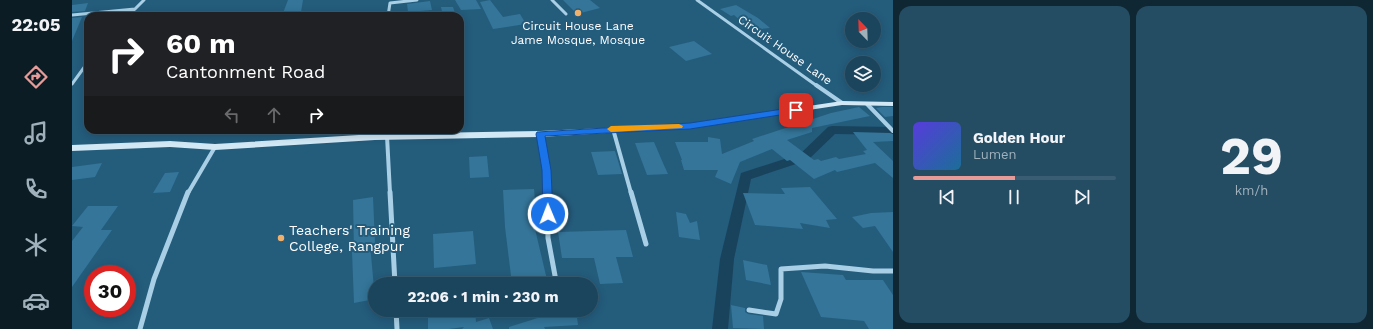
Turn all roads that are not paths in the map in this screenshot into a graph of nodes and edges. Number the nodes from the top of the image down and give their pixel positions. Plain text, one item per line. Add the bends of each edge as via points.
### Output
1 (144, 0) edge
2 (417, 0) edge
3 (552, 0) edge
4 (697, 0) edge
5 (135, 9) junction
6 (108, 12) edge
7 (132, 12) edge
8 (389, 12) edge
9 (566, 14) dead end
10 (84, 15) edge
11 (72, 16) edge
12 (84, 68) edge
13 (72, 84) edge
14 (842, 103) junction
15 (867, 104) junction
16 (893, 104) edge
17 (613, 129) junction
18 (893, 132) edge
19 (364, 134) edge
20 (379, 134) edge
21 (540, 134) junction
22 (387, 136) junction
23 (215, 147) junction
24 (72, 148) edge
25 (646, 244) dead end
26 (893, 271) edge
27 (395, 277) edge
28 (555, 277) edge
29 (749, 310) dead end
30 (396, 317) edge
31 (140, 329) edge
32 (397, 329) edge

1 - 5 street
2 - 8 street via 390,3
3 - 9 street
4 - 14 street, Circuit House Lane
5 - 6 street
5 - 7 street
10 - 11 street
12 - 13 street
14 - 15 main road
14 - 17 main road via 690,126
15 - 16 main road
15 - 18 street
17 - 21 main road
17 - 25 street
19 - 23 main road
20 - 22 main road
21 - 22 main road
21 - 28 street via 546,170 548,238
22 - 27 street
23 - 24 main road via 170,144
23 - 31 street via 186,196 154,279
26 - 29 street via 825,266 781,269 781,299 776,314
30 - 32 street

